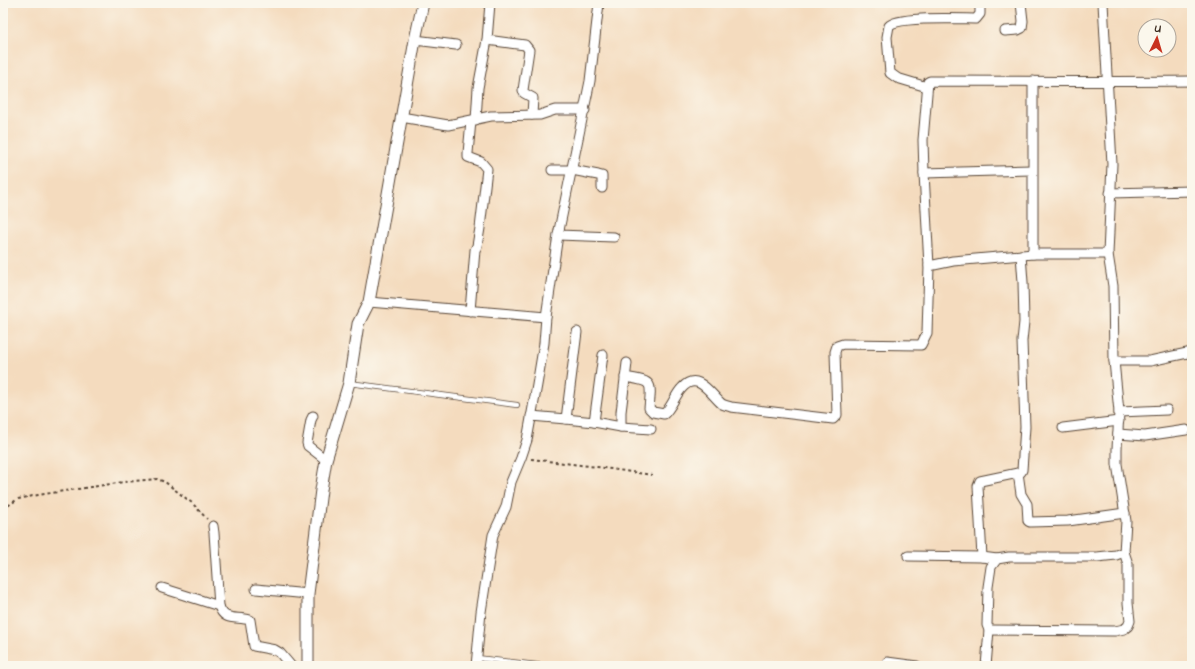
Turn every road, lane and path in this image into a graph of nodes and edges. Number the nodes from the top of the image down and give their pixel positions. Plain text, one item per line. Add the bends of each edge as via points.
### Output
1 (423, 3) edge
2 (490, 3) edge
3 (599, 3) edge
4 (980, 3) edge
5 (1021, 3) edge
6 (1103, 3) edge
7 (1005, 31) dead end
8 (415, 40) junction
9 (487, 40) junction
10 (456, 45) dead end
11 (1033, 81) junction
12 (1192, 81) edge
13 (1107, 82) junction
14 (927, 87) junction
15 (585, 110) junction
16 (532, 115) junction
17 (401, 117) junction
18 (473, 120) junction
19 (552, 170) dead end
20 (572, 170) junction
21 (1032, 170) junction
22 (924, 173) junction
23 (602, 188) dead end
24 (1192, 191) edge
25 (1110, 193) junction
26 (558, 235) junction
27 (614, 237) dead end
28 (1033, 254) junction
29 (1108, 254) junction
30 (1021, 255) junction
31 (929, 266) junction
32 (369, 302) junction
33 (470, 311) junction
34 (546, 317) junction
35 (577, 332) dead end
36 (1192, 352) edge
37 (603, 355) dead end
38 (1114, 361) junction
39 (627, 363) dead end
40 (625, 377) junction
41 (349, 383) junction
42 (517, 405) dead end
43 (1167, 410) dead end
44 (313, 416) dead end
45 (531, 416) junction
46 (1119, 416) junction
47 (566, 419) junction
48 (594, 422) junction
49 (621, 427) junction
50 (1063, 428) dead end
51 (651, 429) dead end
52 (1186, 430) dead end
53 (1118, 434) junction
54 (522, 458) junction
55 (326, 460) junction
56 (1018, 473) junction
57 (652, 475) dead end
58 (3, 509) edge
59 (1125, 513) junction
60 (213, 526) joint
61 (1124, 552) junction
62 (908, 556) dead end
63 (982, 557) junction
64 (997, 559) junction
65 (162, 588) dead end
66 (256, 589) dead end
67 (308, 594) junction
68 (218, 606) junction
69 (989, 630) junction
70 (476, 662) edge
71 (887, 662) dead end
72 (291, 666) edge
73 (308, 666) edge
74 (546, 666) edge
75 (917, 666) edge
76 (986, 666) edge

1 - 8 street
2 - 9 street
3 - 15 street
4 - 14 street via 980,14 976,19 932,19 895,22 889,26 887,36 890,73 897,78
5 - 7 street via 1022,28
6 - 13 street
8 - 10 street
8 - 17 street
9 - 16 street via 528,47 523,90 533,98
9 - 18 street
11 - 13 street
11 - 14 street via 930,81
11 - 21 street
12 - 13 street
13 - 25 street via 1112,164
14 - 22 street via 923,140
15 - 16 street via 556,110
15 - 20 street
16 - 18 street via 491,116
17 - 18 street via 448,125
17 - 32 street
18 - 33 street via 468,157 481,162 487,169 475,250
19 - 20 street
20 - 23 street via 602,176
20 - 26 street
21 - 22 street
21 - 28 street
22 - 31 street
24 - 25 street
25 - 29 street
26 - 27 street
26 - 34 street
28 - 29 street
28 - 30 street
29 - 38 street via 1113,286
30 - 31 street via 953,261
30 - 56 street via 1025,427 1022,470
31 - 40 street via 927,333 921,345 837,346 837,415 833,419 731,408 722,404 706,387 696,382 689,382 682,387 664,414 653,412 649,408 652,388 650,384
32 - 33 street
32 - 41 street via 358,324
33 - 34 street
34 - 45 street
35 - 47 street
36 - 38 street via 1150,361
37 - 48 street
38 - 46 street
39 - 40 street
40 - 49 street
41 - 42 lane
41 - 55 street
43 - 46 street
44 - 55 street via 307,443
45 - 47 street
45 - 54 street
46 - 50 street
46 - 53 street
47 - 48 street
48 - 49 street
49 - 51 street
52 - 53 street via 1145,436
53 - 59 street via 1118,464
54 - 57 path
54 - 70 street via 511,482 504,513 493,535
55 - 67 street
56 - 59 street via 1019,489 1027,504 1030,522 1068,521
56 - 63 street via 978,483
58 - 60 path via 18,499 38,495 157,479 165,482 192,503
59 - 61 street
60 - 68 street
61 - 64 street via 1097,557
61 - 69 street via 1128,564 1130,621 1124,629
62 - 63 street
63 - 64 street
64 - 69 street via 991,567 988,587
65 - 68 street
66 - 67 street
67 - 73 street
68 - 72 street via 223,615 250,620 254,646 275,650
69 - 76 street
70 - 74 lane
71 - 75 street

